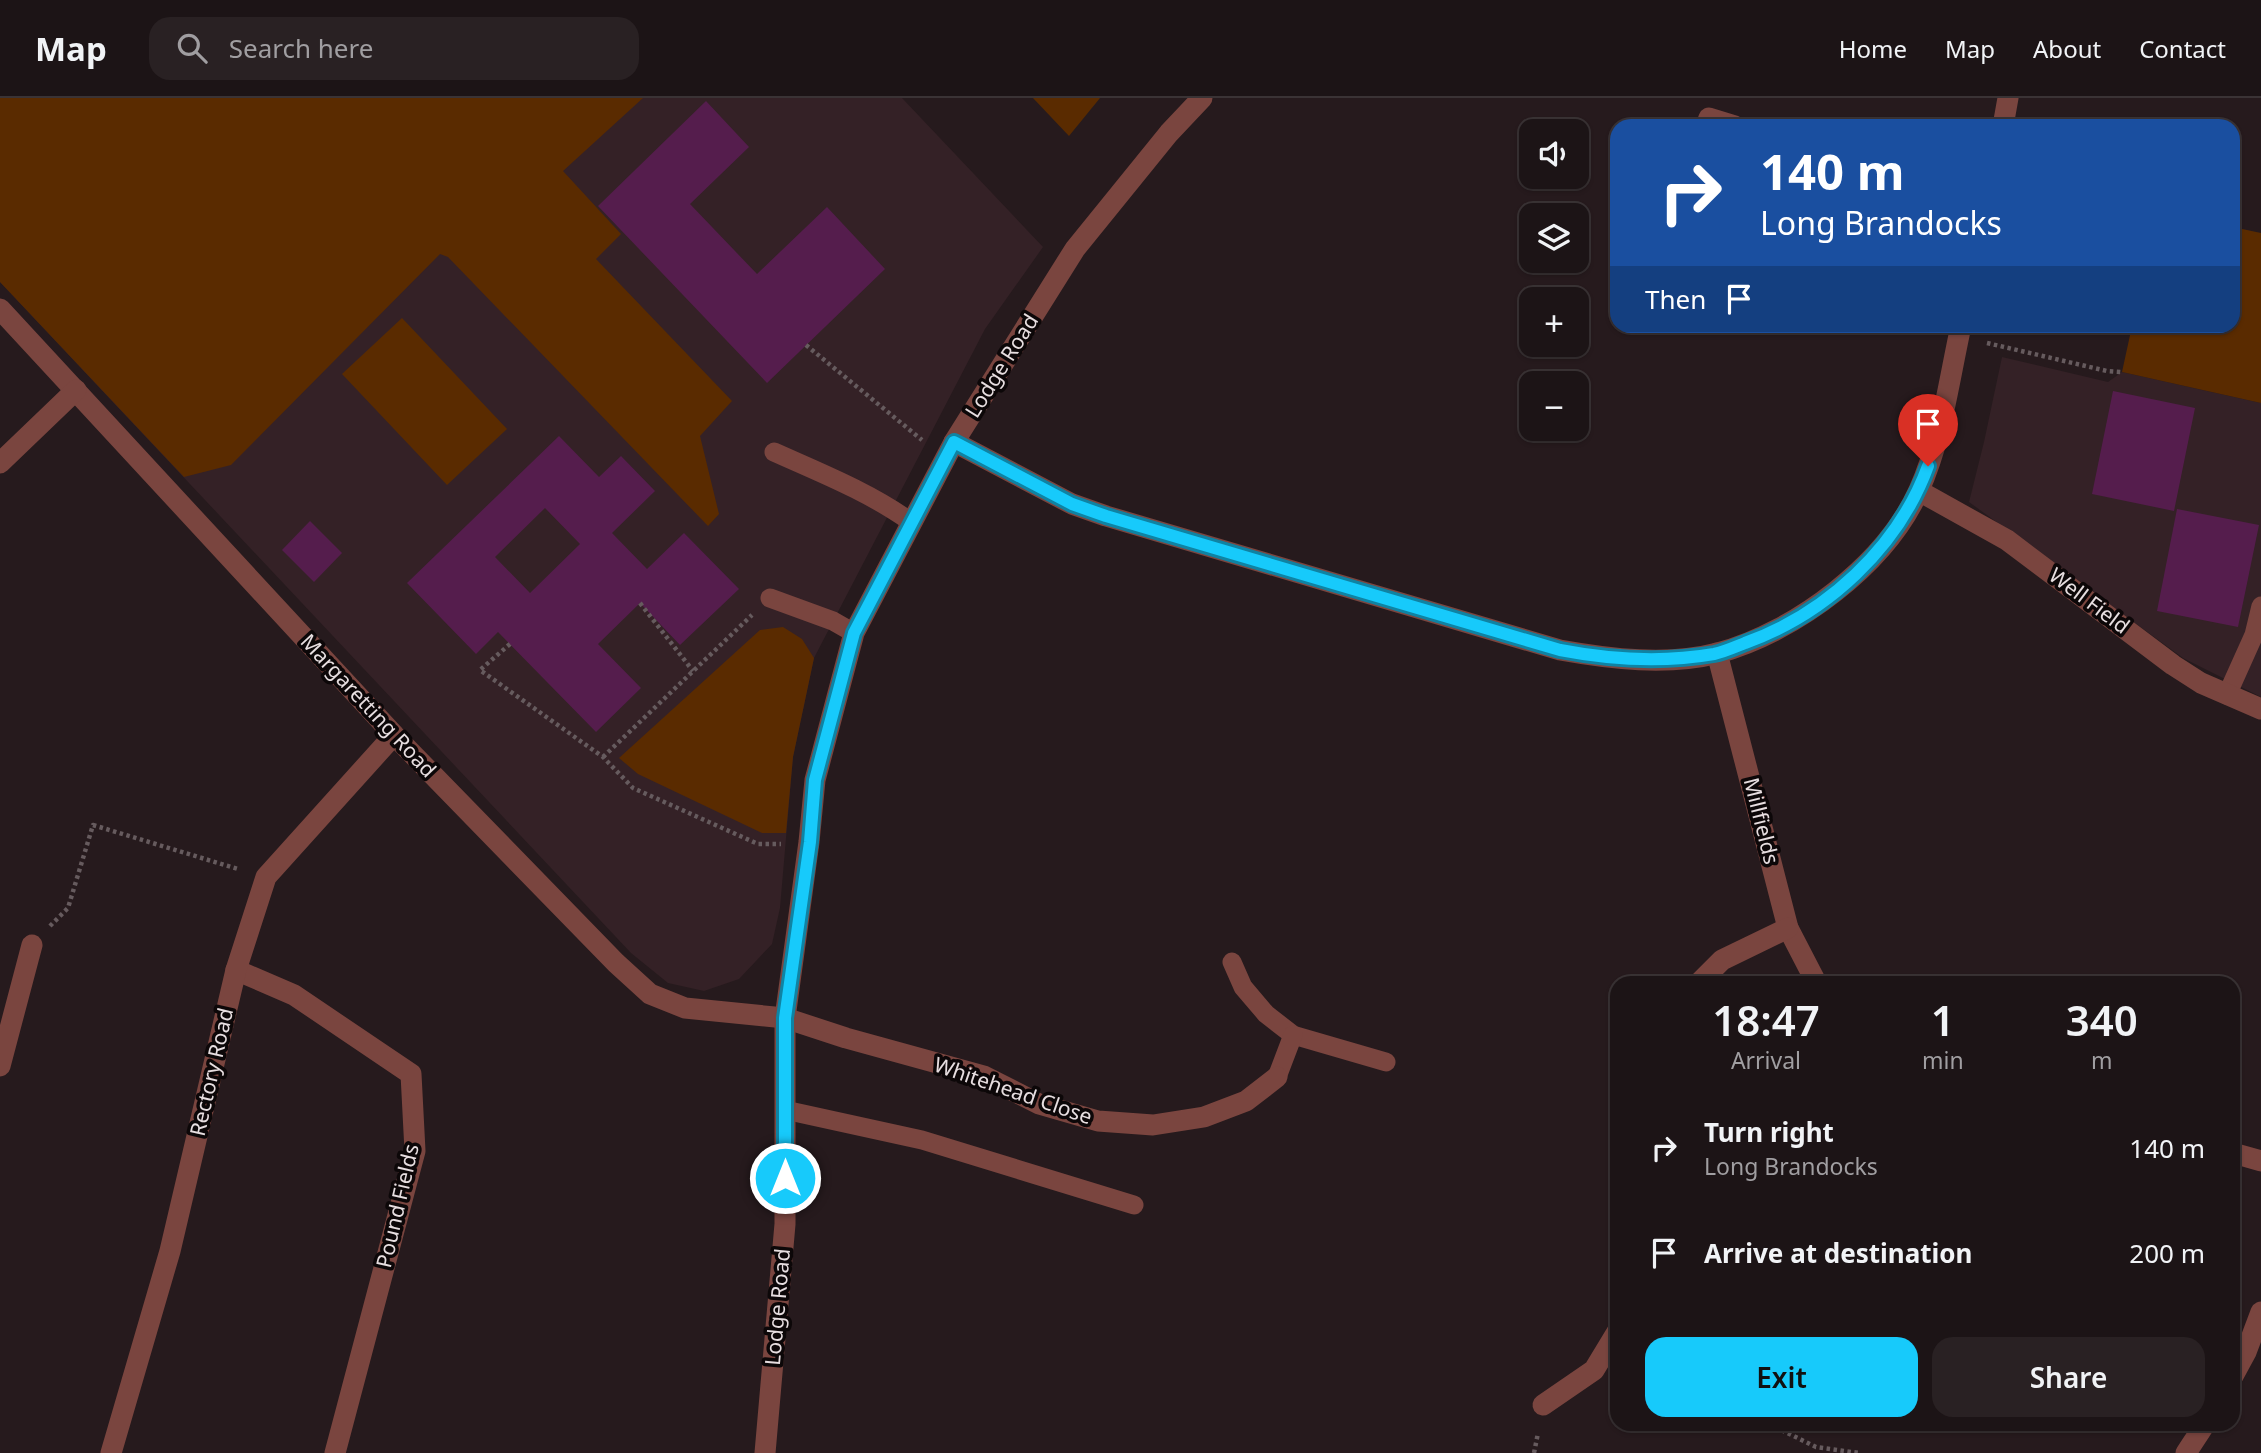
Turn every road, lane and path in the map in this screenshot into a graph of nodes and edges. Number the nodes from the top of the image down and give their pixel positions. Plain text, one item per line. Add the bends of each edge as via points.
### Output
1 (1202, 98) edge
2 (2008, 98) edge
3 (2004, 119) edge
4 (0, 309) edge
5 (1960, 333) edge
6 (1967, 333) edge
7 (806, 345) dead end
8 (2122, 372) dead end
9 (76, 390) junction
10 (950, 449) junction
11 (774, 452) dead end
12 (0, 463) edge
13 (1919, 491) junction
14 (911, 523) junction
15 (770, 598) joint
16 (640, 603) dead end
17 (2261, 606) edge
18 (854, 633) junction
19 (510, 644) dead end
20 (1717, 653) junction
21 (693, 671) junction
22 (2227, 695) junction
23 (2261, 709) edge
24 (394, 735) junction
25 (603, 757) junction
26 (810, 842) junction
27 (266, 877) junction
28 (1788, 928) junction
29 (32, 945) joint
30 (1232, 962) dead end
31 (236, 970) junction
32 (1706, 976) edge
33 (1813, 976) edge
34 (785, 1018) junction
35 (1293, 1035) junction
36 (1386, 1062) dead end
37 (0, 1066) edge
38 (1277, 1077) joint
39 (785, 1110) junction
40 (2240, 1155) edge
41 (2261, 1161) edge
42 (1134, 1205) dead end
43 (2261, 1312) edge
44 (1610, 1346) edge
45 (2240, 1363) edge
46 (1543, 1405) dead end
47 (1783, 1431) edge
48 (2200, 1431) edge
49 (111, 1453) edge
50 (335, 1453) edge
51 (765, 1453) edge
52 (1859, 1453) edge
53 (2186, 1453) edge

1 - 10 street, Lodge Road via 1075,249
2 - 3 street
4 - 9 street, Margaretting Road
5 - 13 street via 1937,441
6 - 8 path
7 - 10 path via 926,443
9 - 12 street
9 - 24 street, Margaretting Road
10 - 14 street, Lodge Road
10 - 20 street via 1106,516 1560,650 1603,658 1656,660
11 - 14 lane via 841,482
13 - 20 street via 1873,556 1841,588 1783,626
13 - 22 street, Well Field via 2007,540 2173,665
14 - 18 street, Lodge Road
15 - 18 lane
15 - 21 path
16 - 21 path
17 - 22 lane via 2254,635
18 - 26 street, Lodge Road via 815,780
19 - 25 path via 480,670
20 - 28 street, Millfields
21 - 25 path
22 - 23 street, Well Field
24 - 27 street, Rectory Road
24 - 34 street, Margaretting Road via 650,994 685,1008
25 - 26 path via 633,788 758,844
26 - 34 street, Lodge Road
27 - 29 path via 93,825 68,908
27 - 31 street, Rectory Road
28 - 32 street via 1722,960
28 - 33 street, Millfields
29 - 37 street
30 - 35 lane via 1243,987 1266,1014
31 - 49 street, Rectory Road via 170,1251
31 - 50 street, Pound Fields via 294,995 411,1074 415,1152
34 - 38 street, Whitehead Close via 984,1076 1039,1104 1098,1121 1153,1125 1204,1118 1246,1101
34 - 39 street, Lodge Road
35 - 36 lane
35 - 38 lane
39 - 42 lane via 922,1140
39 - 51 street, Lodge Road via 785,1224
40 - 41 street
43 - 45 street
44 - 46 street via 1594,1370
47 - 52 path via 1816,1447
48 - 53 street

